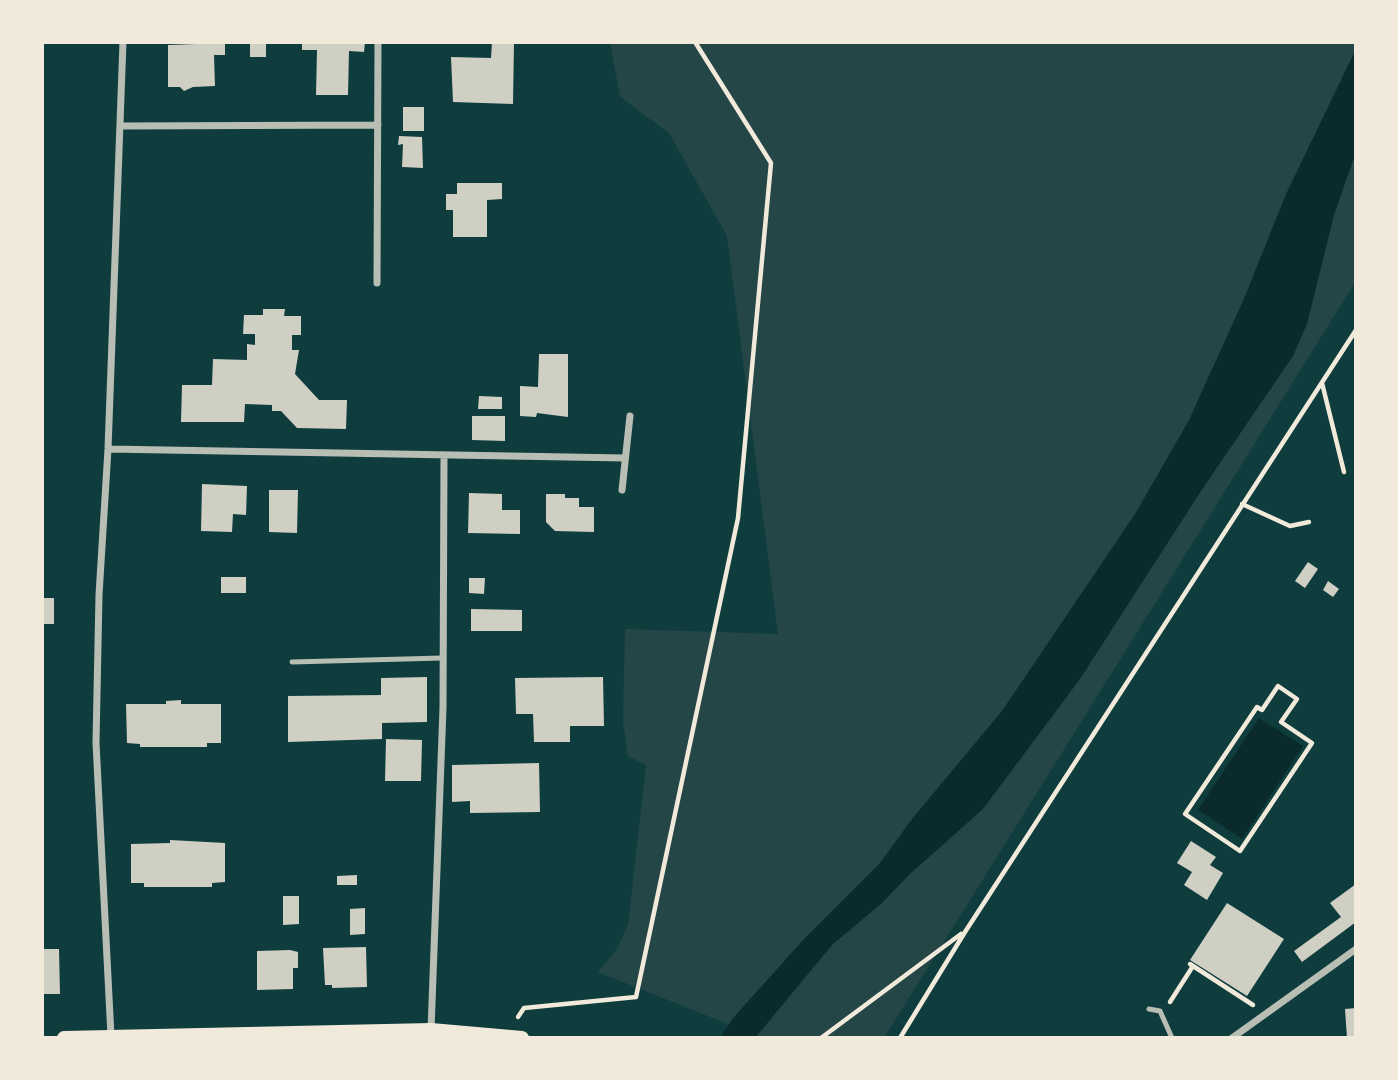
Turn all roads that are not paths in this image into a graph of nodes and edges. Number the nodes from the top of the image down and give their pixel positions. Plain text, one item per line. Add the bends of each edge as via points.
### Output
1 (123, 42) edge
2 (378, 42) edge
3 (378, 125) junction
4 (121, 126) junction
5 (377, 283) dead end
6 (630, 416) dead end
7 (108, 450) junction
8 (444, 455) junction
9 (625, 457) junction
10 (622, 490) dead end
11 (442, 658) junction
12 (292, 662) dead end
13 (1356, 949) edge
14 (1149, 1009) dead end
15 (431, 1030) junction
16 (111, 1036) junction
17 (64, 1038) edge
18 (522, 1038) edge
19 (1172, 1038) edge
20 (1232, 1038) edge

1 - 4 street
2 - 3 street
3 - 4 street
3 - 5 street
4 - 7 street
6 - 9 street
7 - 8 street
7 - 16 street via 96,743
8 - 9 street
8 - 11 street
9 - 10 street
11 - 12 lane
11 - 15 street
13 - 20 street
14 - 19 lane via 1162,1014
15 - 16 main road
15 - 18 main road
16 - 17 main road

